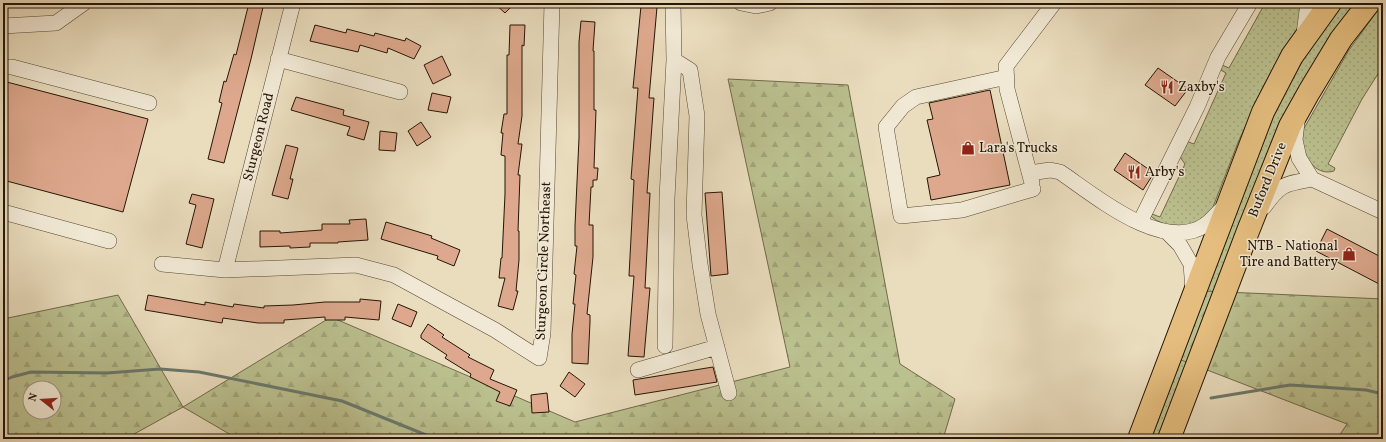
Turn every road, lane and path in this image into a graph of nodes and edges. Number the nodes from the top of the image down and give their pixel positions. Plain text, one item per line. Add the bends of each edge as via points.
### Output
1 (84, 3) edge
2 (293, 3) edge
3 (552, 3) edge
4 (673, 3) edge
5 (741, 3) edge
6 (770, 3) edge
7 (1054, 3) edge
8 (1250, 3) edge
9 (1308, 3) edge
10 (1330, 3) edge
11 (1369, 3) edge
12 (3, 26) edge
13 (1304, 38) junction
14 (278, 59) junction
15 (674, 60) junction
16 (3, 67) edge
17 (1007, 76) junction
18 (400, 92) dead end
19 (148, 103) dead end
20 (1298, 111) junction
21 (1030, 173) junction
22 (1312, 178) junction
23 (1230, 201) junction
24 (3, 212) edge
25 (1383, 212) edge
26 (1140, 222) junction
27 (1248, 231) junction
28 (1167, 232) junction
29 (109, 241) dead end
30 (162, 264) dead end
31 (225, 270) junction
32 (1194, 294) junction
33 (664, 346) dead end
34 (717, 347) junction
35 (638, 370) dead end
36 (729, 392) dead end
37 (1140, 439) edge
38 (1169, 439) edge

1 - 12 street via 56,23
2 - 14 street, Sturgeon Road
3 - 31 street, Sturgeon Circle Northeast via 543,333 539,358 495,330 394,275 356,265
4 - 15 street
5 - 6 street via 756,6
7 - 17 street via 1006,66
8 - 26 street via 1218,57 1197,107
9 - 13 street
10 - 13 highway, Buford Drive
11 - 20 highway, Buford Drive via 1341,40
13 - 23 highway, Buford Drive via 1276,84 1263,112
14 - 18 street
14 - 31 street, Sturgeon Road
15 - 33 street via 667,198
15 - 34 street via 690,70 697,116 694,215 708,314
16 - 19 street via 12,67
17 - 21 street via 1007,89
17 - 21 street via 916,97 903,106 886,128 901,216 962,210 1034,192
20 - 22 street via 1295,140 1299,158
20 - 27 highway, Buford Drive
21 - 26 street via 1050,170 1060,172 1130,219
22 - 25 street
22 - 27 street via 1284,184 1274,192
23 - 28 street via 1204,226 1193,230
23 - 32 highway, Buford Drive
24 - 29 street
26 - 28 street
27 - 38 highway, Buford Drive
28 - 32 street via 1180,245 1191,264
30 - 31 street, Sturgeon Circle Northeast
32 - 37 highway, Buford Drive
34 - 35 street
34 - 36 street

